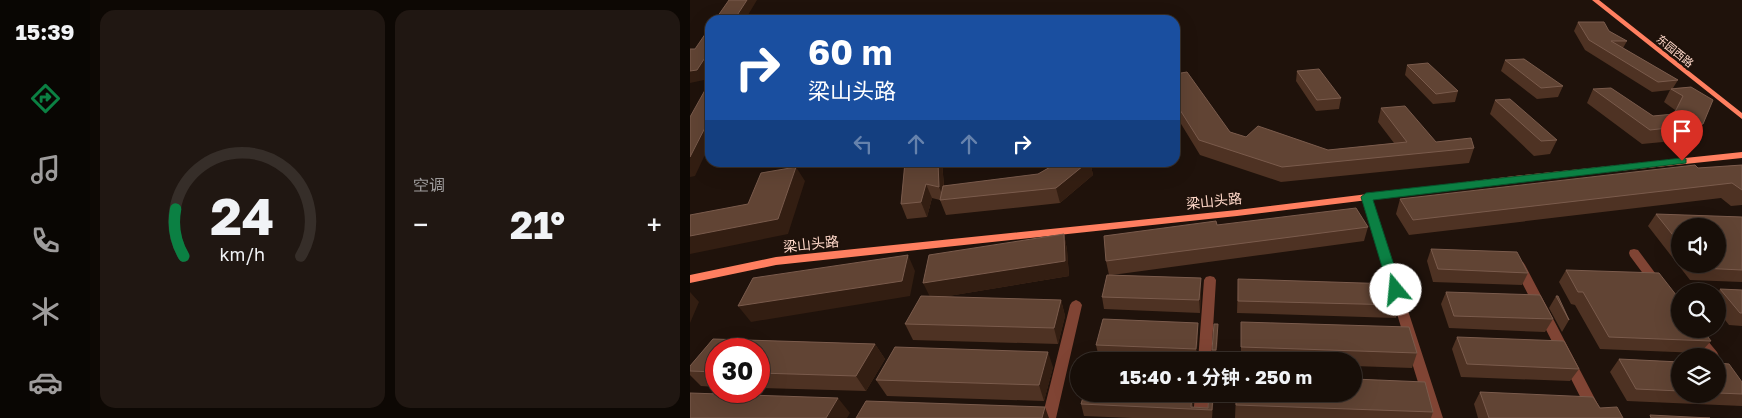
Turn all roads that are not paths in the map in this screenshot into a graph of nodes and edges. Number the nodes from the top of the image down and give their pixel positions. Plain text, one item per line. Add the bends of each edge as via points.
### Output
1 (1595, 0) edge
2 (1604, 0) edge
3 (1742, 108) edge
4 (1742, 117) edge
5 (1742, 155) edge
6 (1366, 197) junction
7 (1634, 253) dead end
8 (1514, 255) edge
9 (690, 279) edge
10 (1210, 280) dead end
11 (1663, 291) edge
12 (1076, 305) dead end
13 (1698, 338) edge
14 (1706, 348) edge
15 (1205, 352) edge
16 (1201, 402) edge
17 (1049, 418) edge
18 (1200, 418) edge
19 (1436, 418) edge
20 (1598, 418) edge

1 - 4 street, 东园西路
2 - 3 street, 东园西路
5 - 6 street, 梁山头路
6 - 9 street, 梁山头路 via 776,262
6 - 19 street
7 - 11 street
8 - 20 street
10 - 15 street
12 - 17 street
13 - 14 street
16 - 18 street

